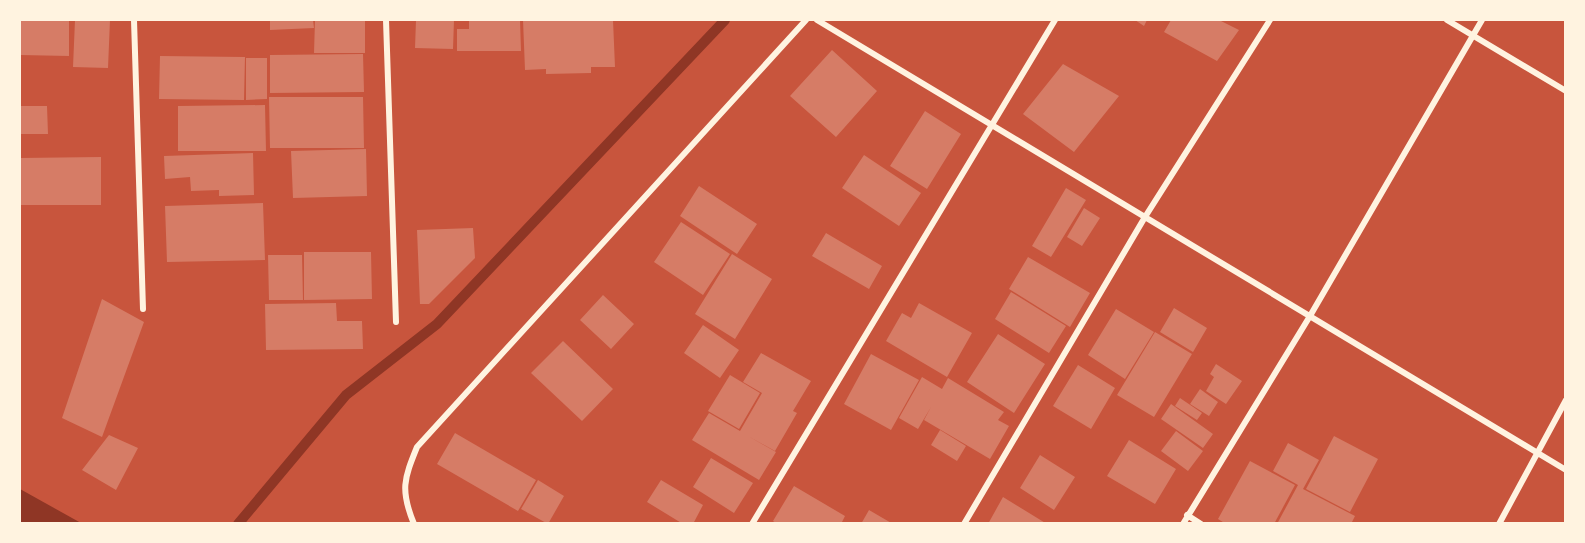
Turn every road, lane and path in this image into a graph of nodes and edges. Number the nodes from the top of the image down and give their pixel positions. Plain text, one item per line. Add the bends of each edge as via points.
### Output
1 (134, 20) edge
2 (386, 20) edge
3 (806, 20) edge
4 (817, 20) edge
5 (1055, 20) edge
6 (1270, 20) edge
7 (1447, 20) edge
8 (1482, 20) edge
9 (1473, 35) junction
10 (1566, 91) edge
11 (992, 125) junction
12 (1145, 217) junction
13 (142, 309) dead end
14 (1310, 316) junction
15 (396, 322) dead end
16 (1566, 400) edge
17 (1536, 452) junction
18 (1566, 470) edge
19 (1187, 515) junction
20 (414, 524) edge
21 (752, 524) edge
22 (964, 524) edge
23 (1182, 524) edge
24 (1201, 524) edge
25 (1499, 524) edge

1 - 13 street
2 - 15 street
3 - 20 street via 417,447 405,478 406,505
4 - 11 street
5 - 11 street
6 - 12 street
7 - 9 street
8 - 9 street
9 - 10 street
9 - 14 street
11 - 12 street
11 - 21 street
12 - 14 street
12 - 22 street
14 - 17 street
14 - 19 street
16 - 17 street
17 - 18 street
17 - 25 street
19 - 23 street
19 - 24 street

